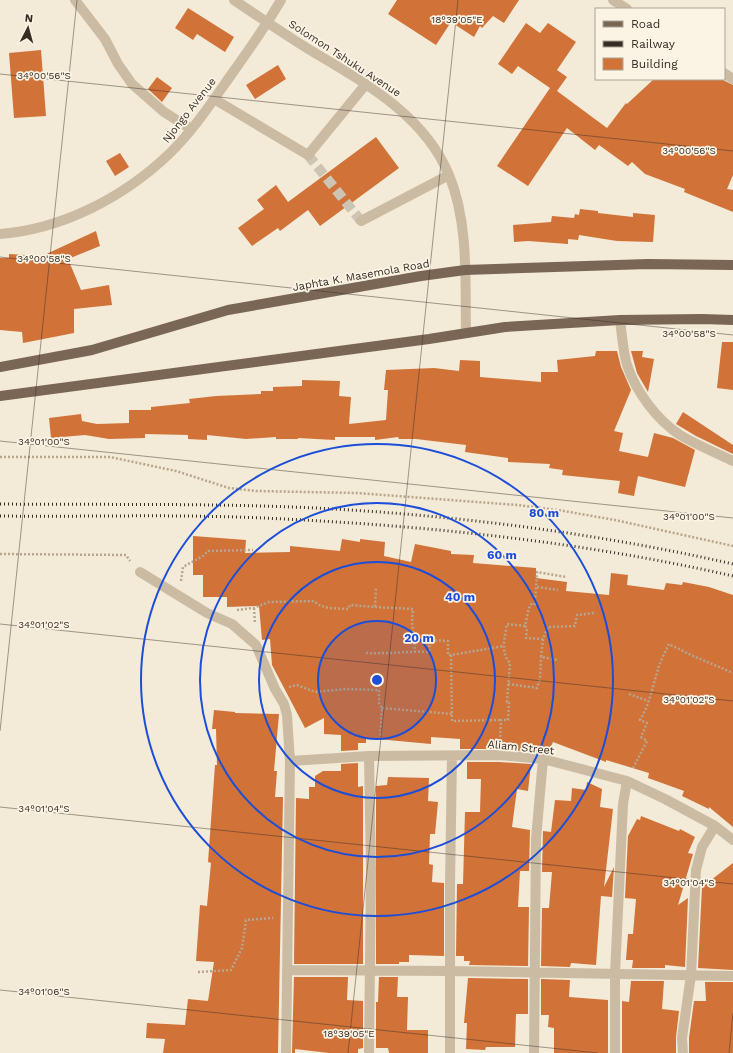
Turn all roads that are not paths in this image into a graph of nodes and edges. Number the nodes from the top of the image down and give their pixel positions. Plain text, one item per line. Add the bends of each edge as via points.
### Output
1 (75, 0) edge
2 (234, 0) edge
3 (281, 0) edge
4 (613, 0) edge
5 (625, 8) edge
6 (268, 23) junction
7 (366, 84) junction
8 (214, 99) junction
9 (191, 129) junction
10 (449, 175) junction
11 (362, 221) dead end
12 (0, 234) edge
13 (733, 265) edge
14 (465, 270) junction
15 (620, 320) junction
16 (733, 320) edge
17 (466, 333) junction
18 (0, 367) edge
19 (0, 396) edge
20 (733, 461) edge
21 (140, 572) dead end
22 (369, 756) junction
23 (452, 756) junction
24 (543, 759) junction
25 (290, 761) junction
26 (627, 781) junction
27 (715, 826) junction
28 (733, 840) edge
29 (287, 970) junction
30 (369, 971) junction
31 (450, 971) junction
32 (536, 973) junction
33 (615, 974) junction
34 (691, 975) junction
35 (733, 976) edge
36 (286, 1053) edge
37 (369, 1053) edge
38 (450, 1053) edge
39 (534, 1053) edge
40 (615, 1053) edge
41 (683, 1053) edge

1 - 9 street via 105,39 132,84 164,112
2 - 6 street, Solomon Tshuku Avenue
3 - 6 street, Njongo Avenue
4 - 5 street
6 - 7 street, Solomon Tshuku Avenue
6 - 8 street, Njongo Avenue
7 - 8 street via 308,155
7 - 10 street, Solomon Tshuku Avenue via 391,102 423,133
8 - 9 street, Njongo Avenue
9 - 12 street, Njongo Avenue via 169,154 108,200 73,217
10 - 11 street
10 - 14 street, Solomon Tshuku Avenue via 459,217
13 - 14 main road, Japhta K. Masemola Road via 648,264
14 - 17 street, Solomon Tshuku Avenue
14 - 18 main road, Japhta K. Masemola Road via 228,310 92,350
15 - 16 main road
15 - 17 main road via 505,327
15 - 20 street via 628,367 654,412 681,436
17 - 19 main road
21 - 25 street via 232,624 256,645 284,704
22 - 23 street, Aliam Street
22 - 25 street, Aliam Street
22 - 30 street
23 - 24 street, Aliam Street via 499,755
23 - 31 street
24 - 26 street, Aliam Street
24 - 32 street via 534,898
25 - 29 street
26 - 27 street, Aliam Street via 665,798
26 - 33 street via 622,804
27 - 28 street, Aliam Street
27 - 34 street via 698,857
29 - 30 street
29 - 36 street
30 - 31 street
30 - 37 street
31 - 32 street
31 - 38 street
32 - 33 street
32 - 39 street
33 - 34 street
33 - 40 street
34 - 35 street
34 - 41 street via 682,1038

